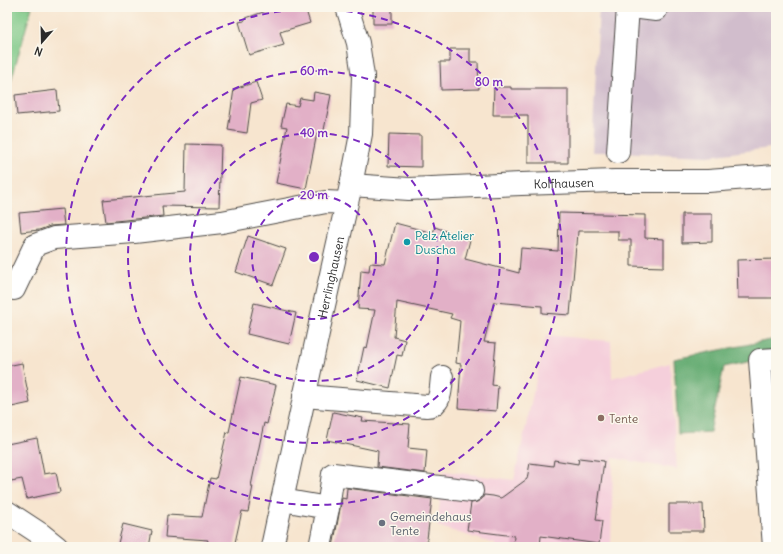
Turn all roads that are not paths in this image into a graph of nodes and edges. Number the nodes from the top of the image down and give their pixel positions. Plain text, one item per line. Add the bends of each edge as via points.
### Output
1 (347, 7) edge
2 (628, 7) edge
3 (632, 7) edge
4 (656, 10) dead end
5 (618, 152) dead end
6 (776, 176) edge
7 (348, 194) junction
8 (14, 289) dead end
9 (776, 359) edge
10 (442, 377) dead end
11 (304, 396) junction
12 (472, 491) dead end
13 (282, 500) junction
14 (328, 508) junction
15 (7, 512) edge
16 (57, 547) edge
17 (272, 547) edge
18 (320, 547) edge
19 (774, 547) edge

1 - 7 street, Herrlinghausen via 358,44 362,76 361,134
2 - 5 street
3 - 4 street
6 - 7 street, Kolfhausen via 708,181 521,184
7 - 8 street, Kolfhausen via 326,202 222,222 54,238 35,245
7 - 11 street, Herrlinghausen
9 - 19 street via 760,360
10 - 11 street via 439,397 432,405 427,406
11 - 13 street, Herrlinghausen
12 - 14 street via 333,474
13 - 14 street
13 - 17 street, Herrlinghausen
14 - 18 street
15 - 16 street

